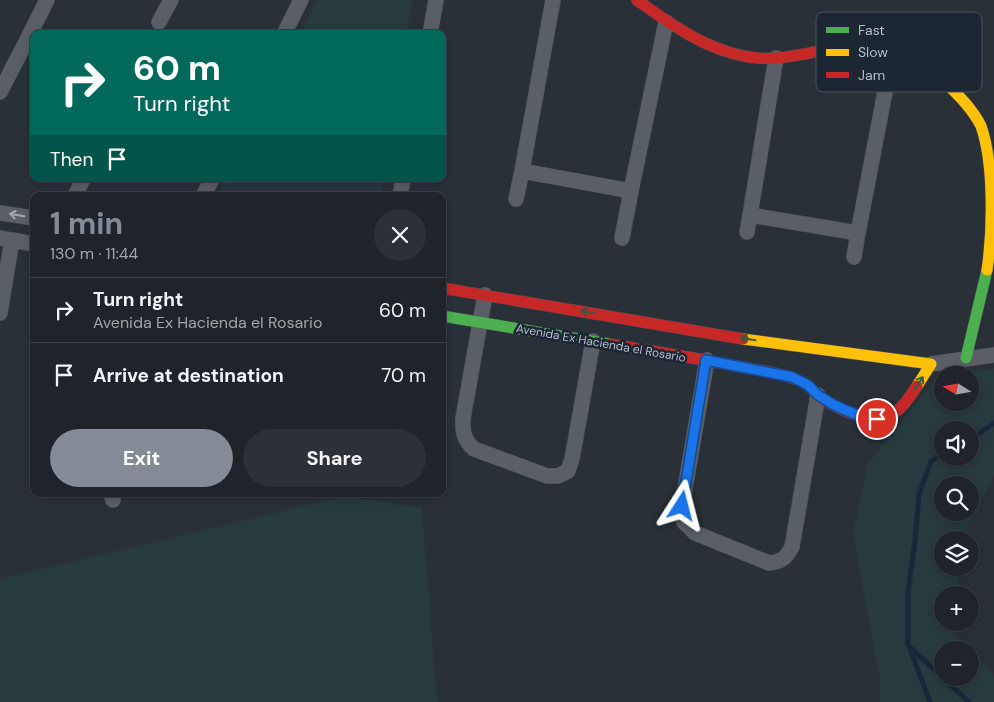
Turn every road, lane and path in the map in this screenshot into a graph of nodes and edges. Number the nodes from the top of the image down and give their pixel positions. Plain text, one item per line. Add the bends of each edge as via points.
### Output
1 (47, 0) edge
2 (171, 0) edge
3 (301, 0) edge
4 (436, 0) edge
5 (553, 0) edge
6 (637, 0) edge
7 (159, 22) dead end
8 (666, 22) junction
9 (35, 30) edge
10 (286, 30) edge
11 (431, 30) edge
12 (30, 44) edge
13 (816, 52) edge
14 (776, 58) junction
15 (0, 92) edge
16 (885, 92) edge
17 (955, 92) edge
18 (522, 170) junction
19 (631, 191) junction
20 (516, 199) dead end
21 (0, 213) edge
22 (750, 215) junction
23 (30, 217) edge
24 (747, 232) dead end
25 (858, 233) junction
26 (622, 238) dead end
27 (6, 239) edge
28 (30, 243) edge
29 (854, 257) dead end
30 (446, 289) edge
31 (485, 295) junction
32 (0, 313) edge
33 (446, 317) edge
34 (480, 322) junction
35 (592, 341) junction
36 (994, 354) edge
37 (966, 358) junction
38 (706, 360) junction
39 (931, 364) junction
40 (818, 395) junction

1 - 9 street
2 - 7 street
3 - 10 street
4 - 11 street
5 - 18 street
6 - 8 street
8 - 14 street via 702,44 724,52
8 - 19 street
12 - 15 street
13 - 14 street
14 - 22 street
16 - 25 street
17 - 37 street via 980,125 990,158 992,182 991,237 983,290
18 - 19 street
18 - 20 street
19 - 26 street
23 -> 21 street
22 - 24 street
22 - 25 street
25 - 29 street
27 - 28 street
27 - 32 street
30 - 31 street
31 - 34 street
39 -> 31 street
33 - 34 street, Avenida Ex Hacienda el Rosario
34 - 35 street, Avenida Ex Hacienda el Rosario
34 - 35 street via 463,418 464,437 474,449 547,476 562,475 568,471
35 - 38 street, Avenida Ex Hacienda el Rosario
36 - 37 street
37 - 39 street
38 - 40 street, Avenida Ex Hacienda el Rosario via 792,377 808,385
38 - 40 street via 682,506 684,522 694,533 768,563 787,557 792,547
40 -> 39 street, Avenida Ex Hacienda el Rosario via 864,418 888,417 904,405

